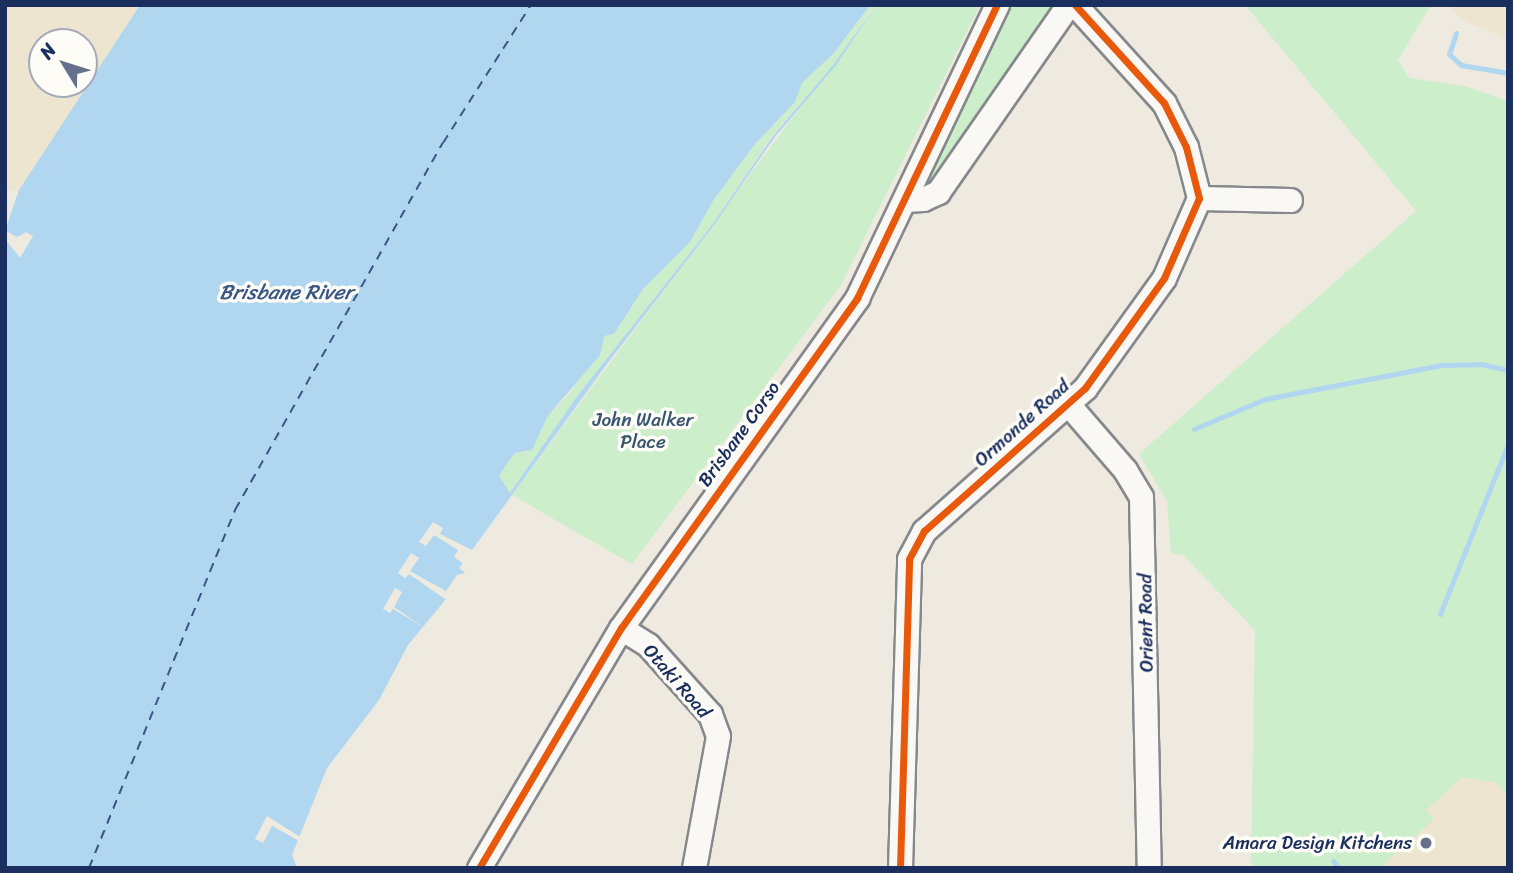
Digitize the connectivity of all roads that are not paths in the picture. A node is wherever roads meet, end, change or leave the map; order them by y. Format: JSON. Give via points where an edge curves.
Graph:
{"nodes":[{"id":1,"x":997,"y":5,"type":"edge"},
{"id":2,"x":1068,"y":5,"type":"edge"},
{"id":3,"x":1075,"y":5,"type":"edge"},
{"id":4,"x":1199,"y":198,"type":"junction"},
{"id":5,"x":905,"y":200,"type":"junction"},
{"id":6,"x":1290,"y":200,"type":"dead end"},
{"id":7,"x":1068,"y":404,"type":"junction"},
{"id":8,"x":621,"y":628,"type":"junction"},
{"id":9,"x":480,"y":868,"type":"edge"},
{"id":10,"x":694,"y":868,"type":"edge"},
{"id":11,"x":900,"y":868,"type":"edge"},
{"id":12,"x":1149,"y":868,"type":"edge"}],
"edges":[{"from":1,"to":5,"type":"street","name":"Brisbane Corso"},
{"from":2,"to":5,"type":"street","via":[[938,192]]},
{"from":3,"to":4,"type":"street","via":[[1164,103],[1186,147]]},
{"from":4,"to":6,"type":"street"},
{"from":4,"to":7,"type":"street","name":"Ormonde Road","via":[[1164,278]]},
{"from":5,"to":8,"type":"street","name":"Brisbane Corso","via":[[857,298]]},
{"from":7,"to":11,"type":"street","name":"Ormonde Road","via":[[924,531],[908,559]]},
{"from":7,"to":12,"type":"street","name":"Orient Road","via":[[1125,470],[1141,497]]},
{"from":8,"to":9,"type":"street","name":"Brisbane Corso"},
{"from":8,"to":10,"type":"street","name":"Otaki Road","via":[[648,645],[710,714],[718,736]]}]}
